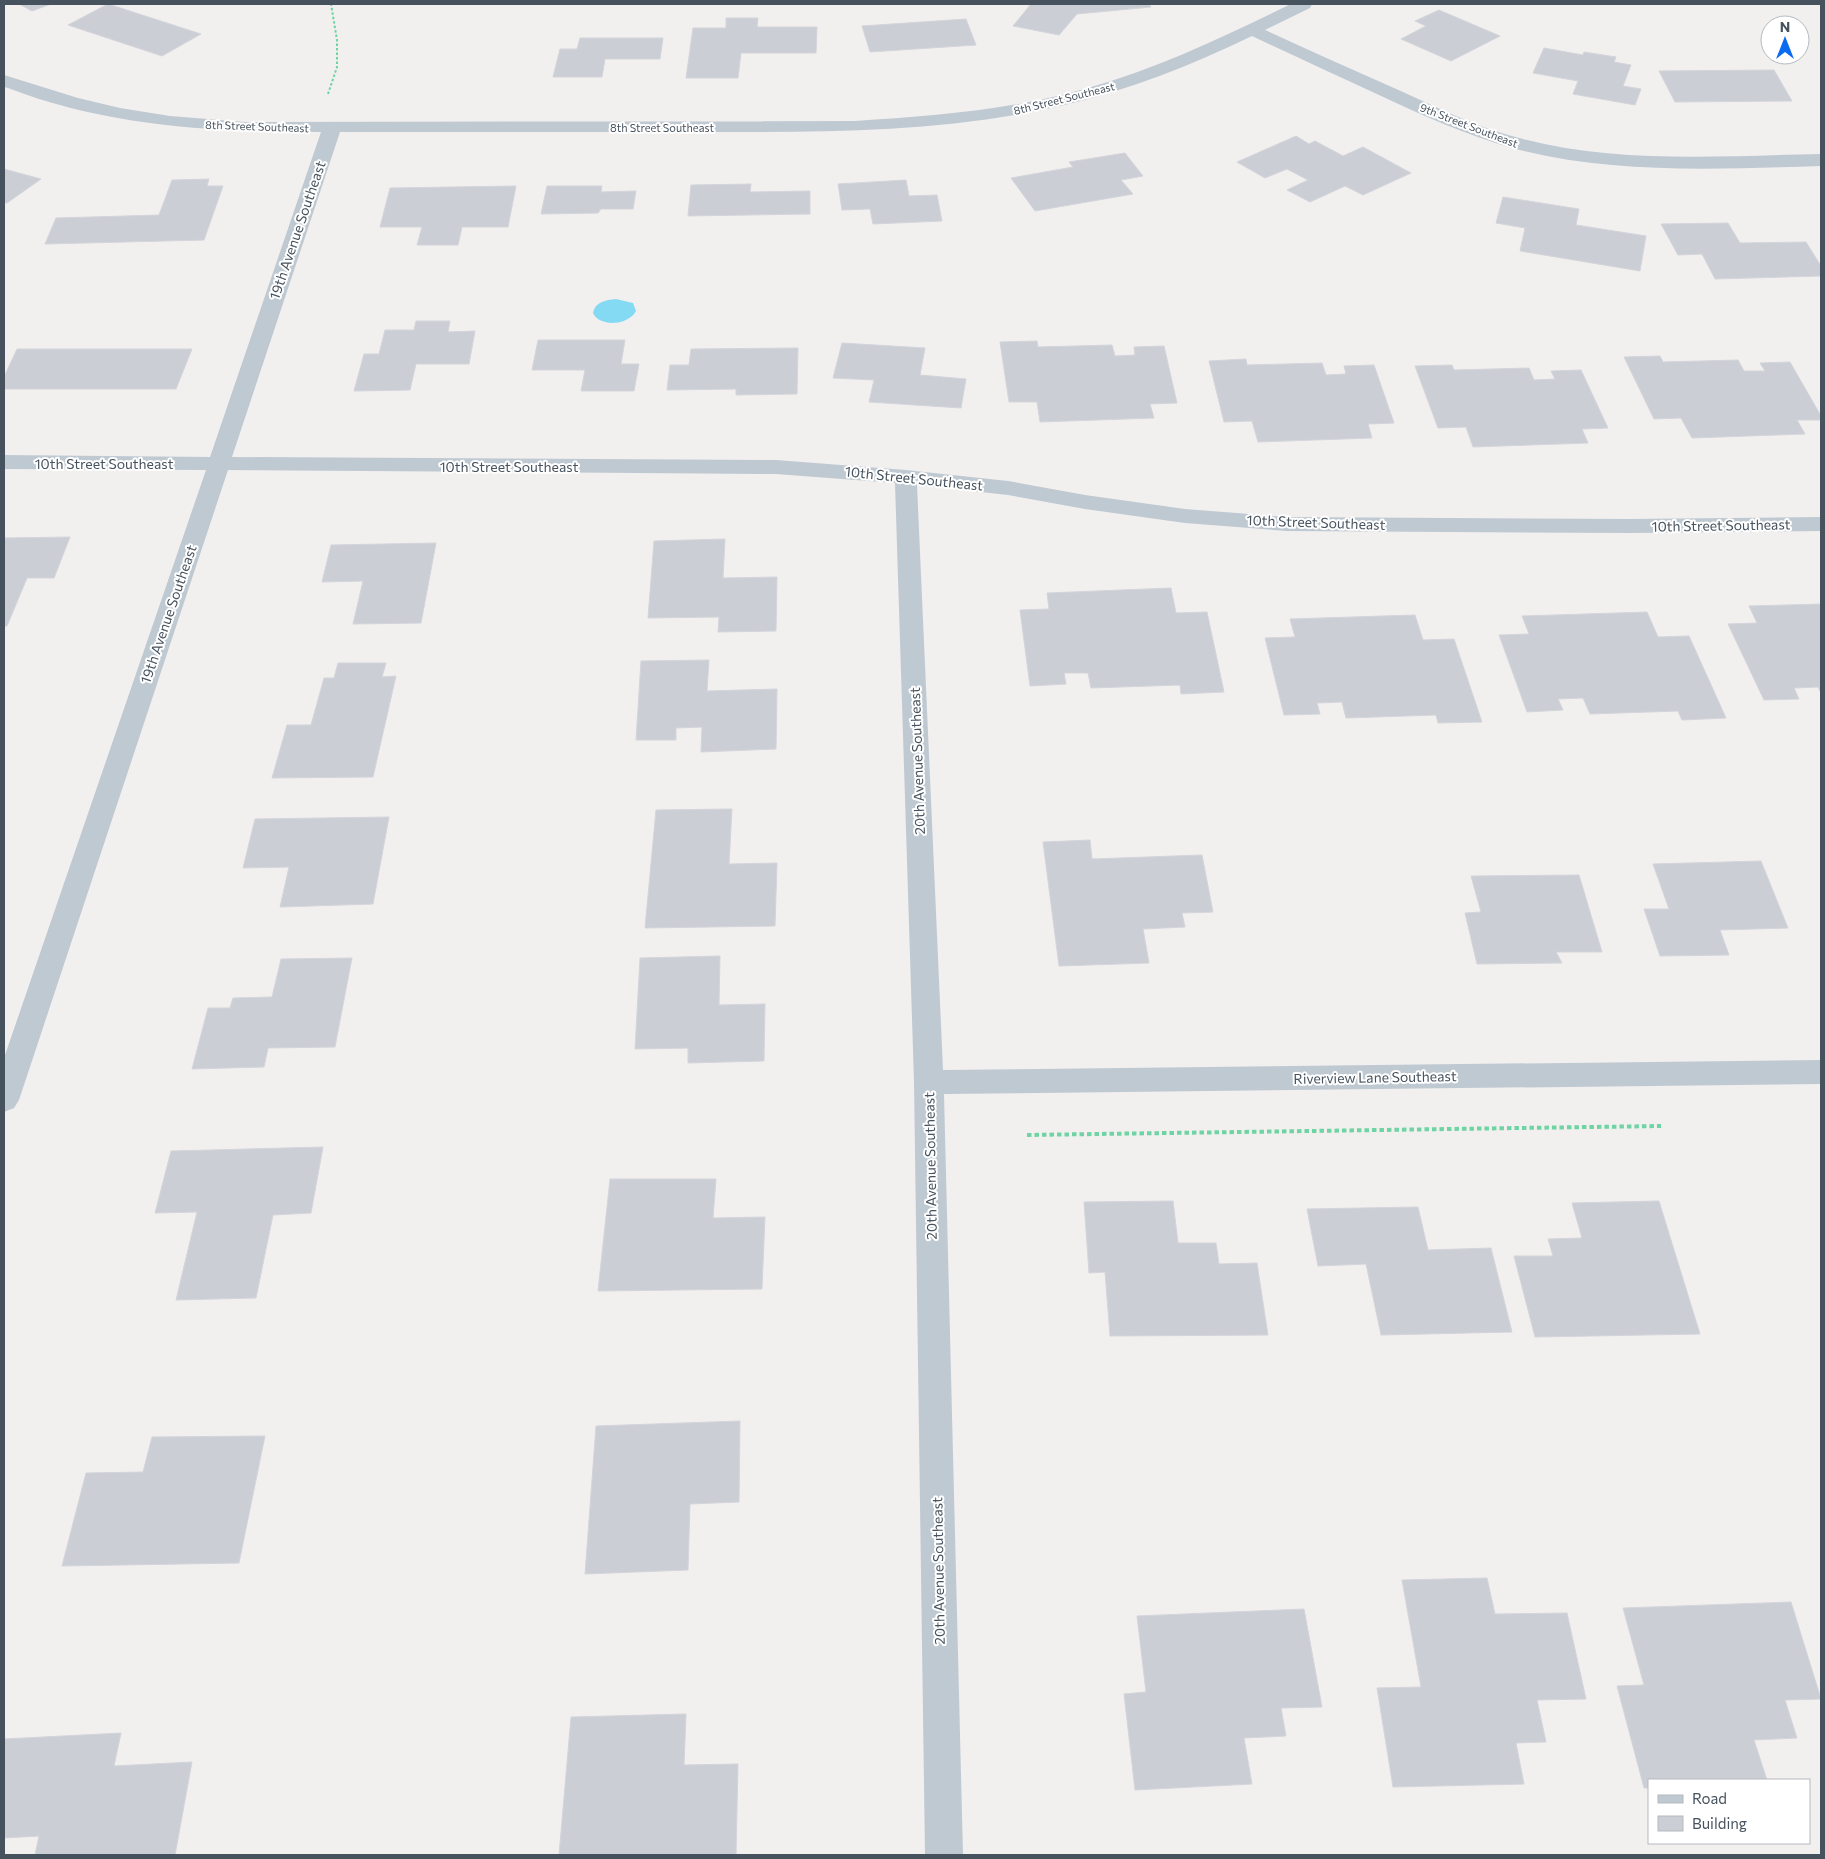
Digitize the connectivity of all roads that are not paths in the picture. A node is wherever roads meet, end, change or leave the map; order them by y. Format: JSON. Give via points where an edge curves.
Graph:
{"nodes":[{"id":1,"x":1304,"y":4,"type":"edge"},
{"id":2,"x":1252,"y":30,"type":"junction"},
{"id":3,"x":4,"y":80,"type":"edge"},
{"id":4,"x":324,"y":128,"type":"junction"},
{"id":5,"x":1821,"y":160,"type":"edge"},
{"id":6,"x":4,"y":462,"type":"edge"},
{"id":7,"x":219,"y":463,"type":"junction"},
{"id":8,"x":906,"y":476,"type":"junction"},
{"id":9,"x":1821,"y":524,"type":"edge"},
{"id":10,"x":1821,"y":1072,"type":"edge"},
{"id":11,"x":929,"y":1082,"type":"junction"},
{"id":12,"x":4,"y":1100,"type":"edge"},
{"id":13,"x":944,"y":1855,"type":"edge"}],
"edges":[{"from":1,"to":2,"type":"street","name":"8th Street Southeast"},
{"from":2,"to":4,"type":"street","name":"8th Street Southeast","via":[[1128,82],[1078,97],[1004,113],[933,122],[855,126]]},
{"from":2,"to":5,"type":"street","name":"9th Street Southeast","via":[[1424,108],[1520,144],[1577,155],[1663,161]]},
{"from":3,"to":4,"type":"street","name":"8th Street Southeast","via":[[72,103],[134,117],[244,128]]},
{"from":4,"to":7,"type":"street","name":"19th Avenue Southeast"},
{"from":6,"to":7,"type":"street","name":"10th Street Southeast"},
{"from":7,"to":8,"type":"street","name":"10th Street Southeast","via":[[776,467]]},
{"from":7,"to":12,"type":"street","name":"19th Avenue Southeast"},
{"from":8,"to":9,"type":"street","name":"10th Street Southeast","via":[[1008,488],[1185,516],[1287,524]]},
{"from":8,"to":11,"type":"street","name":"20th Avenue Southeast"},
{"from":10,"to":11,"type":"street","name":"Riverview Lane Southeast"},
{"from":11,"to":13,"type":"street","name":"20th Avenue Southeast"}]}
